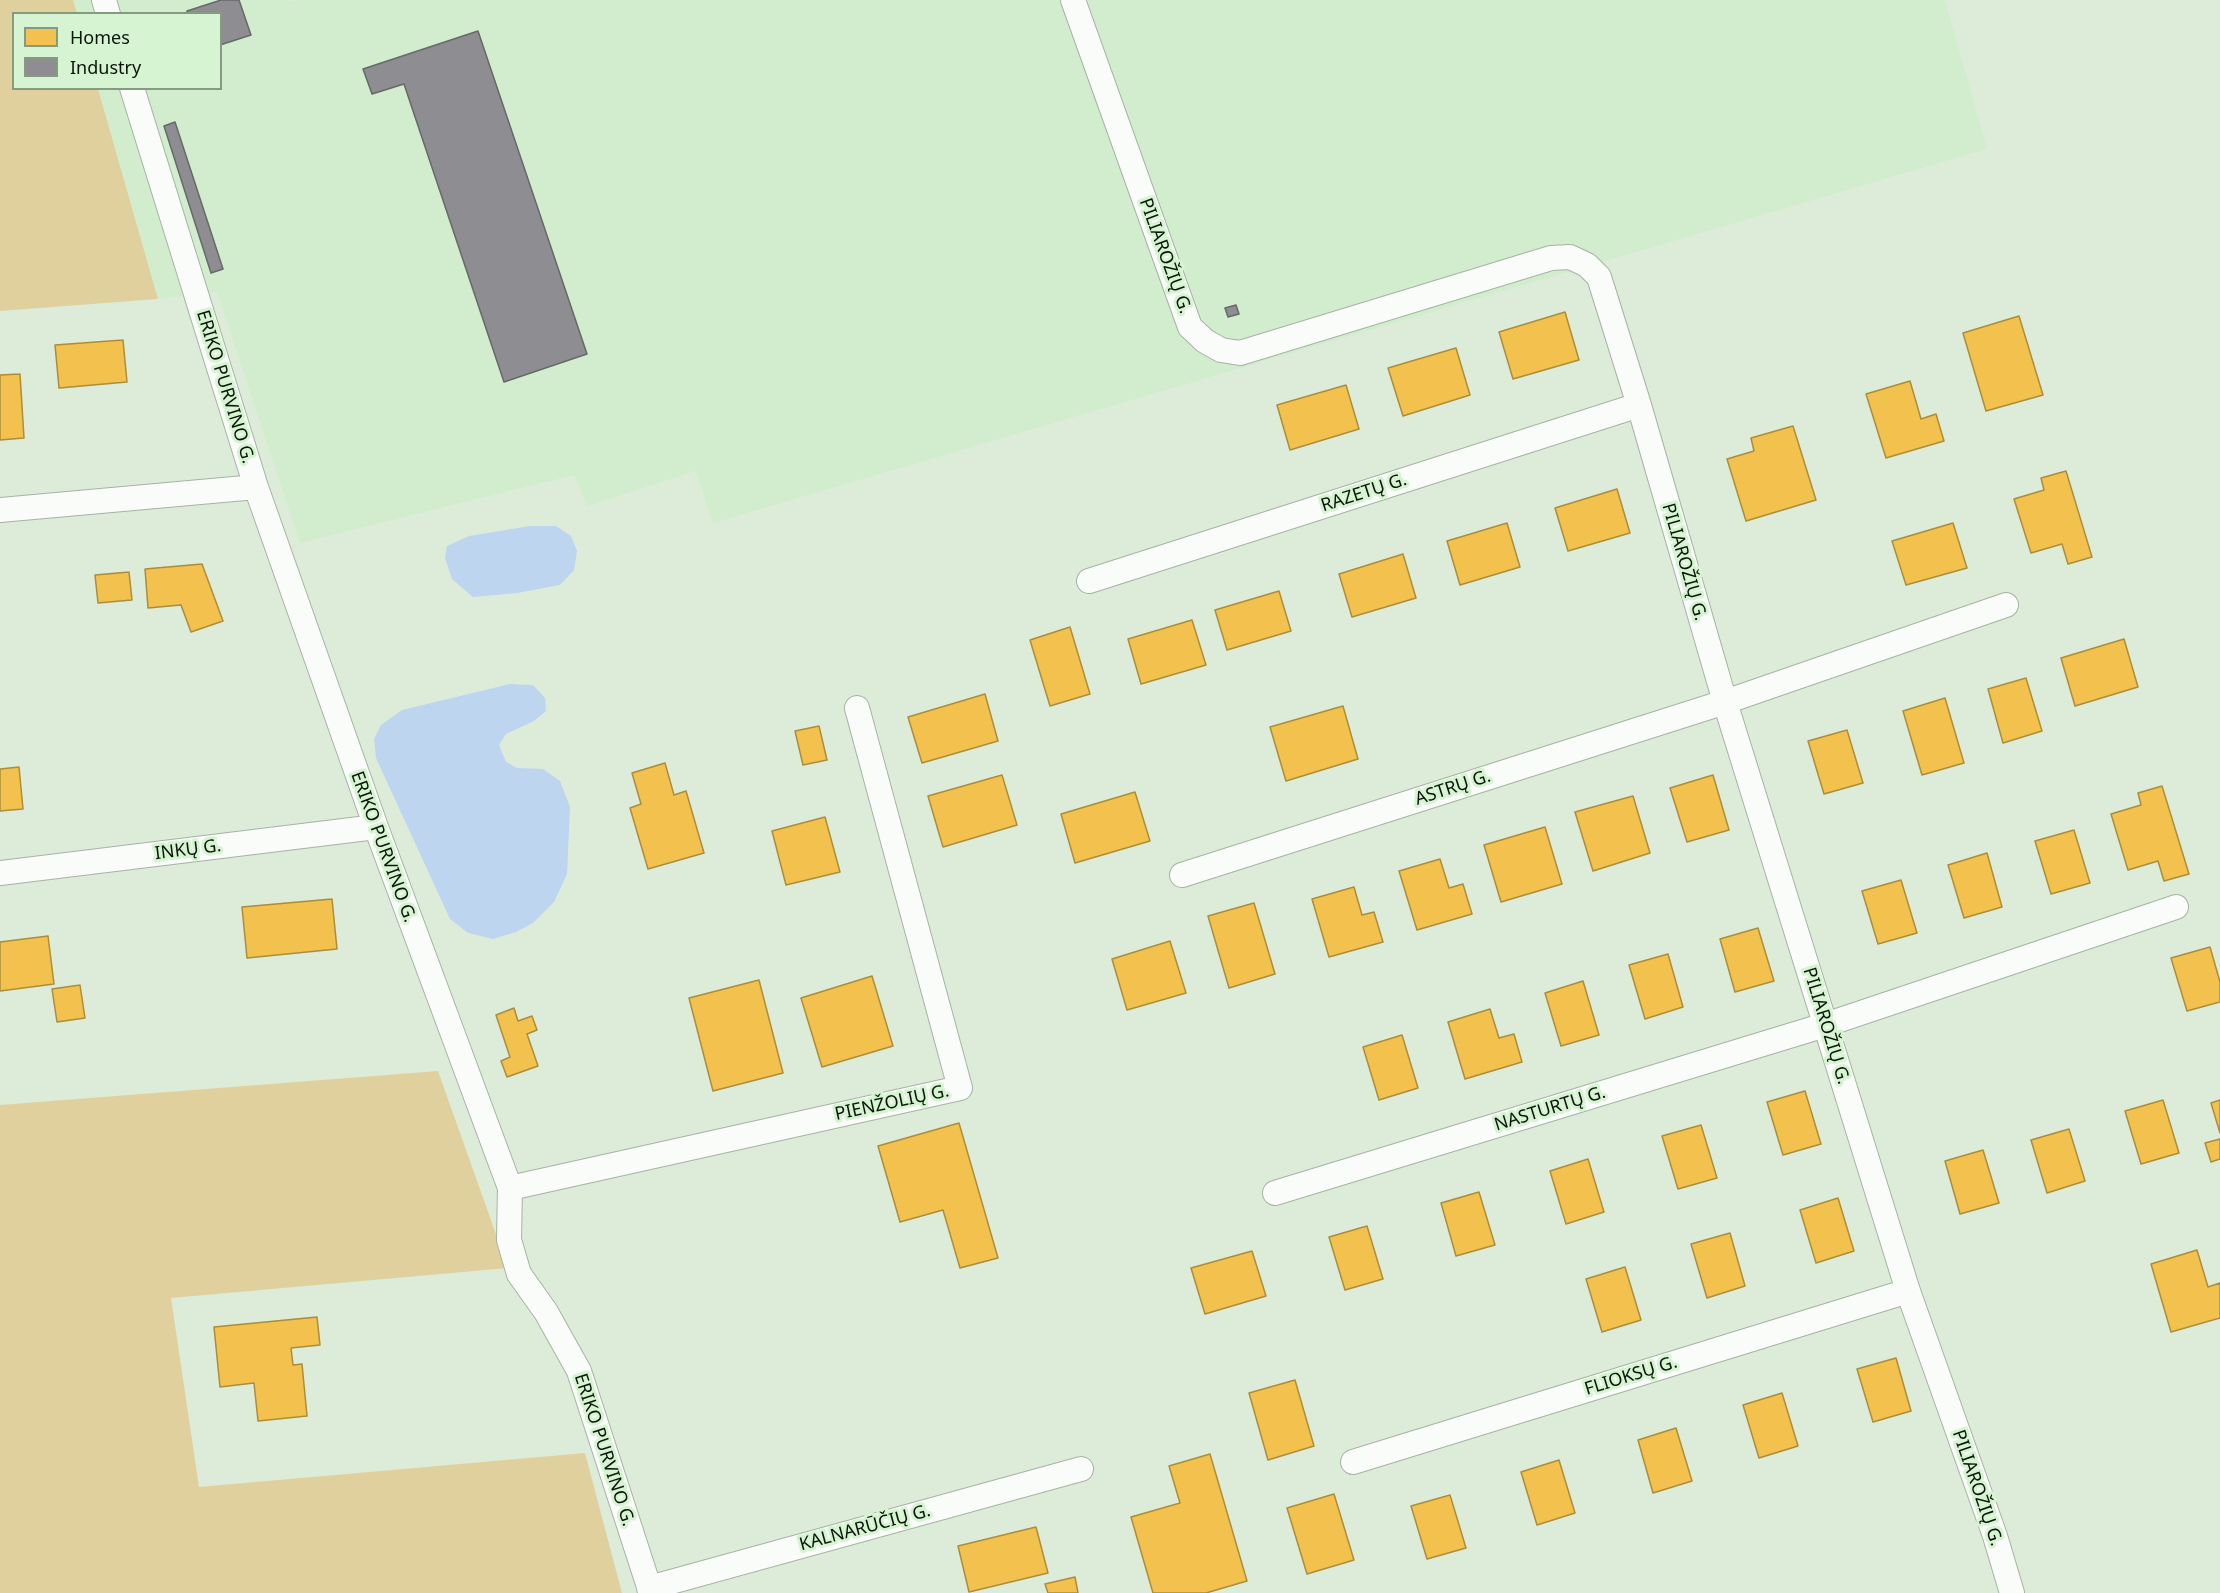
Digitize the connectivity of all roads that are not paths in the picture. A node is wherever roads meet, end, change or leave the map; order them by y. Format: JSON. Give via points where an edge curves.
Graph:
{"nodes":[{"id":1,"x":1073,"y":0,"type":"edge"},
{"id":2,"x":133,"y":90,"type":"edge"},
{"id":3,"x":1639,"y":405,"type":"junction"},
{"id":4,"x":256,"y":487,"type":"junction"},
{"id":5,"x":0,"y":510,"type":"edge"},
{"id":6,"x":1089,"y":581,"type":"dead end"},
{"id":7,"x":2006,"y":605,"type":"dead end"},
{"id":8,"x":1725,"y":702,"type":"junction"},
{"id":9,"x":857,"y":708,"type":"dead end"},
{"id":10,"x":376,"y":827,"type":"junction"},
{"id":11,"x":0,"y":873,"type":"edge"},
{"id":12,"x":1182,"y":875,"type":"dead end"},
{"id":13,"x":2176,"y":907,"type":"dead end"},
{"id":14,"x":1825,"y":1024,"type":"junction"},
{"id":15,"x":510,"y":1188,"type":"junction"},
{"id":16,"x":1275,"y":1193,"type":"dead end"},
{"id":17,"x":1908,"y":1290,"type":"junction"},
{"id":18,"x":1353,"y":1462,"type":"dead end"},
{"id":19,"x":1081,"y":1469,"type":"dead end"},
{"id":20,"x":650,"y":1590,"type":"edge"},
{"id":21,"x":2012,"y":1593,"type":"edge"}],
"edges":[{"from":1,"to":3,"type":"street","name":"PILIAROŽIŲ G.","via":[[1190,327],[1205,341],[1221,350],[1239,353],[1551,258],[1570,258],[1587,265],[1599,277]]},
{"from":2,"to":4,"type":"street","name":"ERIKO PURVINO G."},
{"from":3,"to":6,"type":"street","name":"RAZETŲ G."},
{"from":3,"to":8,"type":"street","name":"PILIAROŽIŲ G."},
{"from":4,"to":5,"type":"street"},
{"from":4,"to":10,"type":"street","name":"ERIKO PURVINO G."},
{"from":7,"to":8,"type":"street","name":"ASTRŲ G."},
{"from":8,"to":12,"type":"street","name":"ASTRŲ G."},
{"from":8,"to":14,"type":"street","name":"PILIAROŽIŲ G."},
{"from":9,"to":15,"type":"street","name":"PIENŽOLIŲ G.","via":[[960,1088]]},
{"from":10,"to":11,"type":"street","name":"INKŲ G."},
{"from":10,"to":15,"type":"street","name":"ERIKO PURVINO G."},
{"from":13,"to":14,"type":"street","name":"NASTURTŲ G."},
{"from":14,"to":16,"type":"street","name":"NASTURTŲ G."},
{"from":14,"to":17,"type":"street","name":"PILIAROŽIŲ G."},
{"from":15,"to":20,"type":"street","name":"ERIKO PURVINO G.","via":[[509,1240],[519,1274],[579,1371]]},
{"from":17,"to":18,"type":"street","name":"FLIOKSŲ G."},
{"from":17,"to":21,"type":"street","name":"PILIAROŽIŲ G."},
{"from":19,"to":20,"type":"street","name":"KALNARŪČIŲ G."}]}
